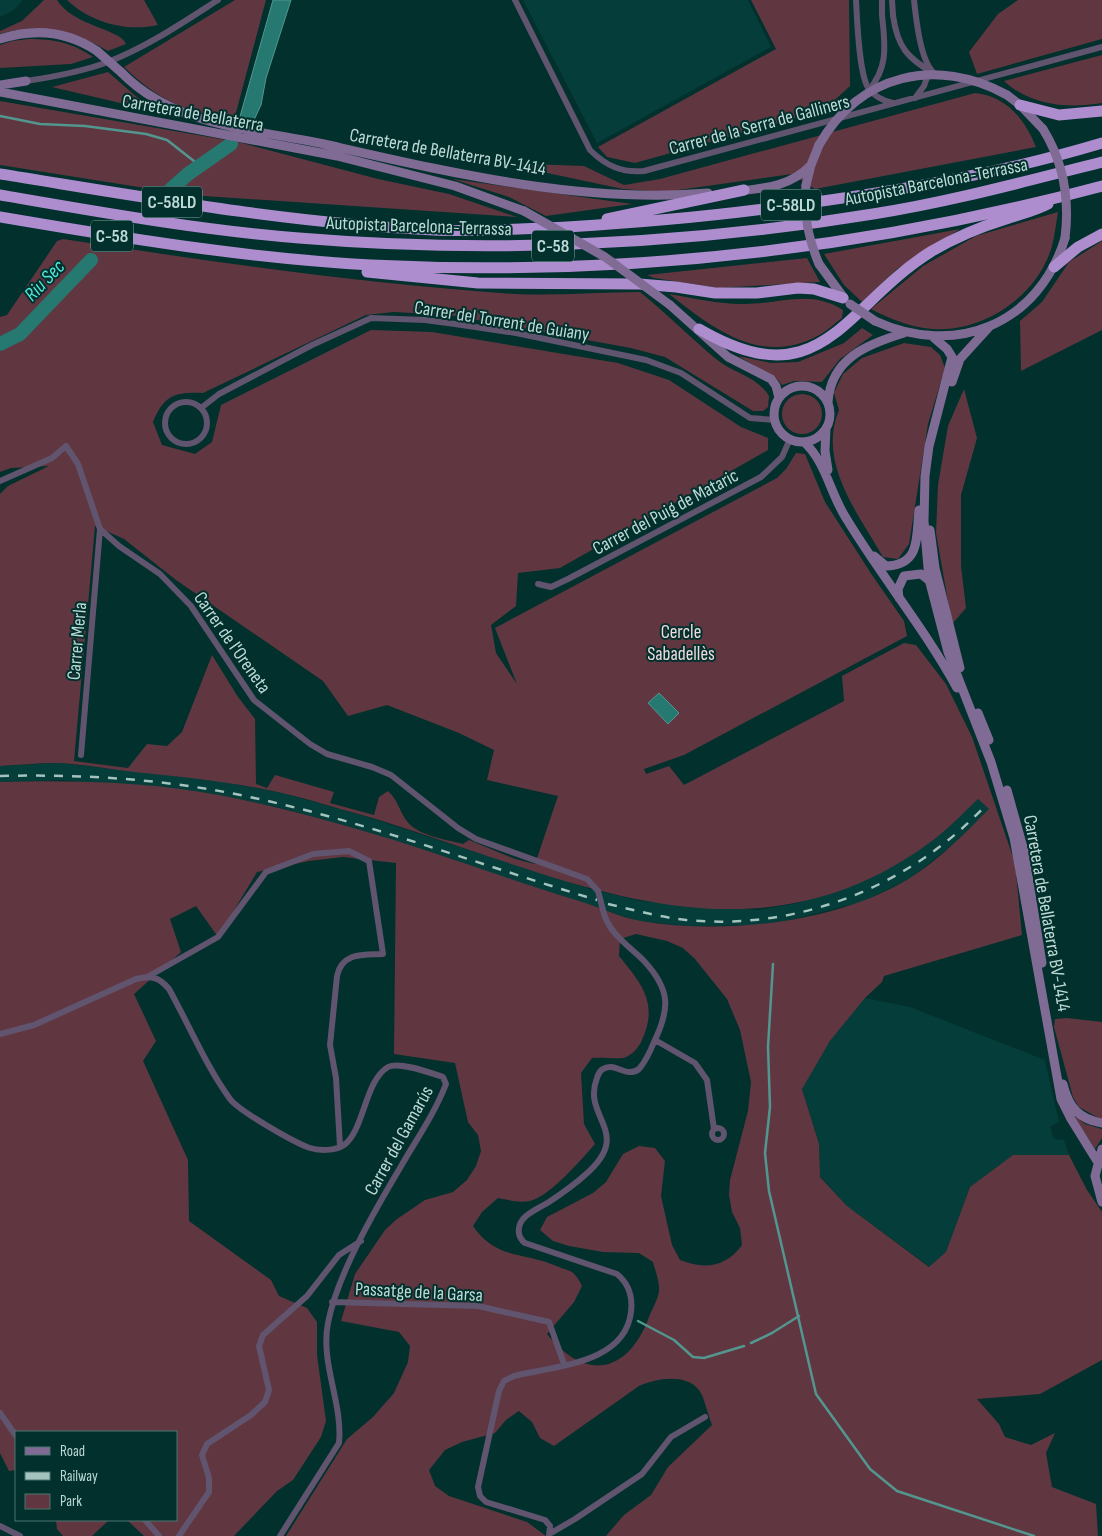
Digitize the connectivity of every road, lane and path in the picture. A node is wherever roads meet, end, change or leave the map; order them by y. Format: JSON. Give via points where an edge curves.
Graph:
{"nodes":[{"id":1,"x":218,"y":0,"type":"edge"},
{"id":2,"x":515,"y":0,"type":"edge"},
{"id":3,"x":856,"y":0,"type":"edge"},
{"id":4,"x":882,"y":0,"type":"edge"},
{"id":5,"x":892,"y":0,"type":"edge"},
{"id":6,"x":914,"y":0,"type":"edge"},
{"id":7,"x":0,"y":39,"type":"edge"},
{"id":8,"x":1102,"y":47,"type":"edge"},
{"id":9,"x":932,"y":71,"type":"junction"},
{"id":10,"x":0,"y":80,"type":"edge"},
{"id":11,"x":26,"y":82,"type":"junction"},
{"id":12,"x":866,"y":82,"type":"junction"},
{"id":13,"x":0,"y":84,"type":"edge"},
{"id":14,"x":964,"y":85,"type":"junction"},
{"id":15,"x":0,"y":92,"type":"edge"},
{"id":16,"x":866,"y":94,"type":"junction"},
{"id":17,"x":915,"y":98,"type":"junction"},
{"id":18,"x":895,"y":103,"type":"junction"},
{"id":19,"x":1020,"y":105,"type":"junction"},
{"id":20,"x":1102,"y":111,"type":"edge"},
{"id":21,"x":848,"y":116,"type":"junction"},
{"id":22,"x":1102,"y":143,"type":"edge"},
{"id":23,"x":1102,"y":162,"type":"edge"},
{"id":24,"x":811,"y":165,"type":"junction"},
{"id":25,"x":380,"y":166,"type":"joint"},
{"id":26,"x":0,"y":174,"type":"edge"},
{"id":27,"x":1102,"y":186,"type":"edge"},
{"id":28,"x":744,"y":190,"type":"junction"},
{"id":29,"x":0,"y":195,"type":"edge"},
{"id":30,"x":1061,"y":197,"type":"junction"},
{"id":31,"x":0,"y":217,"type":"edge"},
{"id":32,"x":568,"y":227,"type":"junction"},
{"id":33,"x":1102,"y":234,"type":"edge"},
{"id":34,"x":296,"y":259,"type":"junction"},
{"id":35,"x":1054,"y":267,"type":"junction"},
{"id":36,"x":847,"y":301,"type":"junction"},
{"id":37,"x":990,"y":326,"type":"junction"},
{"id":38,"x":699,"y":329,"type":"junction"},
{"id":39,"x":904,"y":332,"type":"junction"},
{"id":40,"x":932,"y":336,"type":"junction"},
{"id":41,"x":956,"y":358,"type":"junction"},
{"id":42,"x":779,"y":398,"type":"junction"},
{"id":43,"x":828,"y":402,"type":"junction"},
{"id":44,"x":201,"y":408,"type":"junction"},
{"id":45,"x":775,"y":420,"type":"junction"},
{"id":46,"x":826,"y":428,"type":"junction"},
{"id":47,"x":790,"y":439,"type":"junction"},
{"id":48,"x":804,"y":442,"type":"junction"},
{"id":49,"x":925,"y":476,"type":"junction"},
{"id":50,"x":0,"y":481,"type":"edge"},
{"id":51,"x":100,"y":529,"type":"junction"},
{"id":52,"x":880,"y":565,"type":"junction"},
{"id":53,"x":925,"y":577,"type":"junction"},
{"id":54,"x":538,"y":584,"type":"dead end"},
{"id":55,"x":901,"y":603,"type":"junction"},
{"id":56,"x":965,"y":682,"type":"junction"},
{"id":57,"x":977,"y":726,"type":"junction"},
{"id":58,"x":81,"y":756,"type":"dead end"},
{"id":59,"x":149,"y":976,"type":"junction"},
{"id":60,"x":1048,"y":1021,"type":"junction"},
{"id":61,"x":0,"y":1034,"type":"edge"},
{"id":62,"x":655,"y":1040,"type":"junction"},
{"id":63,"x":1055,"y":1060,"type":"junction"},
{"id":64,"x":1102,"y":1123,"type":"edge"},
{"id":65,"x":714,"y":1129,"type":"dead end"},
{"id":66,"x":340,"y":1146,"type":"junction"},
{"id":67,"x":1102,"y":1149,"type":"edge"},
{"id":68,"x":1097,"y":1161,"type":"junction"},
{"id":69,"x":1102,"y":1202,"type":"edge"},
{"id":70,"x":361,"y":1241,"type":"junction"},
{"id":71,"x":332,"y":1302,"type":"junction"},
{"id":72,"x":564,"y":1364,"type":"junction"},
{"id":73,"x":0,"y":1413,"type":"edge"},
{"id":74,"x":706,"y":1417,"type":"dead end"},
{"id":75,"x":15,"y":1435,"type":"edge"},
{"id":76,"x":146,"y":1521,"type":"edge"},
{"id":77,"x":0,"y":1526,"type":"edge"},
{"id":78,"x":550,"y":1534,"type":"edge"},
{"id":79,"x":20,"y":1536,"type":"edge"},
{"id":80,"x":159,"y":1536,"type":"edge"},
{"id":81,"x":179,"y":1536,"type":"edge"},
{"id":82,"x":280,"y":1536,"type":"edge"}],
"edges":[{"from":1,"to":11,"type":"street","via":[[176,27],[108,62]]},
{"from":2,"to":21,"type":"street","name":"Carrer de la Serra de Galliners","via":[[590,150],[620,171],[644,171]]},
{"from":3,"to":12,"type":"street","via":[[858,40]]},
{"from":4,"to":16,"type":"street","bridge":true,"via":[[885,61],[879,77]]},
{"from":5,"to":9,"type":"street","bridge":true,"via":[[895,31],[902,47],[917,64]]},
{"from":6,"to":9,"type":"street","via":[[921,40]]},
{"from":7,"to":28,"type":"street","name":"Carretera de Bellaterra BV-1414","bridge":true,"via":[[45,32],[69,37],[97,51],[152,99],[194,118],[417,166],[636,197]]},
{"from":8,"to":14,"type":"street","name":"Carrer de la Serra de Galliners"},
{"from":9,"to":14,"type":"street"},
{"from":9,"to":16,"type":"street","bridge":true,"via":[[895,81]]},
{"from":9,"to":17,"type":"street"},
{"from":9,"to":19,"type":"street","bridge":true,"via":[[976,81],[1007,95]]},
{"from":10,"to":11,"type":"street"},
{"from":11,"to":13,"type":"street"},
{"from":12,"to":18,"type":"street","via":[[875,95]]},
{"from":12,"to":21,"type":"street","via":[[861,100]]},
{"from":14,"to":17,"type":"street","name":"Carrer de la Serra de Galliners"},
{"from":15,"to":25,"type":"street","name":"Carretera de Bellaterra","via":[[286,145]]},
{"from":16,"to":24,"type":"street","bridge":true,"via":[[835,121],[819,145]]},
{"from":17,"to":18,"type":"street","name":"Carrer de la Serra de Galliners"},
{"from":18,"to":21,"type":"street","name":"Carrer de la Serra de Galliners"},
{"from":19,"to":20,"type":"highway","via":[[1059,114]]},
{"from":19,"to":35,"type":"street","bridge":true,"via":[[1043,129],[1062,171],[1066,193],[1065,238]]},
{"from":22,"to":32,"type":"highway","number":"C-58LD","via":[[967,177],[832,200],[632,223]]},
{"from":23,"to":29,"type":"highway","name":"Autopista Barcelona-Terrassa","number":"C-58","via":[[941,201],[803,225],[664,240],[523,247],[298,238],[132,217]]},
{"from":24,"to":28,"type":"street","name":"Carretera de Bellaterra BV-1414","via":[[790,182]]},
{"from":24,"to":36,"type":"street","bridge":true,"via":[[806,185],[808,234],[819,264]]},
{"from":25,"to":38,"type":"street","name":"Carretera de Bellaterra BV-1414","bridge":true,"via":[[455,186],[524,211],[605,257]]},
{"from":26,"to":32,"type":"highway","number":"C-58LD","via":[[231,211],[344,224],[437,230]]},
{"from":27,"to":30,"type":"highway","number":"C-58"},
{"from":28,"to":32,"type":"highway"},
{"from":30,"to":34,"type":"highway","number":"C-58","via":[[873,236],[664,262],[522,268],[370,265]]},
{"from":30,"to":38,"type":"highway","via":[[1036,211],[972,230],[930,252],[904,271],[842,329],[816,346],[785,354],[753,353],[737,349]]},
{"from":31,"to":34,"type":"highway","number":"C-58","via":[[184,247]]},
{"from":33,"to":35,"type":"highway","via":[[1078,247]]},
{"from":34,"to":36,"type":"highway","via":[[347,270],[478,283],[639,284],[715,293],[798,288],[814,289]]},
{"from":35,"to":37,"type":"street","via":[[1027,302]]},
{"from":36,"to":39,"type":"street","bridge":true,"via":[[875,321]]},
{"from":37,"to":40,"type":"street","via":[[962,334]]},
{"from":37,"to":41,"type":"street","name":"Carretera de Bellaterra BV-1414"},
{"from":38,"to":42,"type":"street","name":"Carretera de Bellaterra BV-1414","via":[[728,357],[770,380],[776,386]]},
{"from":39,"to":40,"type":"street"},
{"from":39,"to":43,"type":"street","via":[[877,341],[853,355],[831,382]]},
{"from":40,"to":41,"type":"street"},
{"from":41,"to":49,"type":"street","name":"Carretera de Bellaterra BV-1414","via":[[929,446]]},
{"from":41,"to":56,"type":"street","name":"Carretera de Bellaterra BV-1414","via":[[934,448],[929,527],[937,577]]},
{"from":42,"to":43,"type":"street","via":[[791,388],[809,386],[818,390]]},
{"from":42,"to":45,"type":"street","via":[[774,411]]},
{"from":43,"to":46,"type":"street","via":[[830,412]]},
{"from":44,"to":44,"type":"street","via":[[186,402],[172,407],[165,424],[172,439],[187,445],[201,438],[207,421]]},
{"from":44,"to":45,"type":"street","name":"Carrer del Torrent de Guiany","via":[[228,389],[371,318],[425,320],[516,333],[646,360],[681,373],[750,418]]},
{"from":45,"to":47,"type":"street","via":[[778,428]]},
{"from":46,"to":48,"type":"street","via":[[819,436]]},
{"from":46,"to":52,"type":"street","via":[[829,474],[840,500]]},
{"from":47,"to":48,"type":"street"},
{"from":47,"to":54,"type":"street","name":"Carrer del Puig de Mataric","via":[[782,457],[761,478],[568,579],[551,587]]},
{"from":48,"to":52,"type":"street","via":[[815,452],[836,502]]},
{"from":49,"to":52,"type":"street","name":"Carretera de Bellaterra BV-1414","via":[[916,547],[911,557],[902,564]]},
{"from":49,"to":53,"type":"street","name":"Carretera de Bellaterra BV-1414"},
{"from":50,"to":51,"type":"street","via":[[52,458],[66,446],[78,464]]},
{"from":51,"to":58,"type":"street","name":"Carrer Merla"},
{"from":51,"to":62,"type":"street","name":"Carrer de l'Oreneta","bridge":true,"via":[[179,592],[192,606],[254,700],[294,733],[327,754],[391,775],[476,839],[587,879],[598,891],[611,928],[645,962],[661,986],[666,1011]]},
{"from":52,"to":55,"type":"street"},
{"from":53,"to":55,"type":"street","via":[[904,576],[898,592]]},
{"from":53,"to":56,"type":"street","name":"Carretera de Bellaterra BV-1414","via":[[936,588],[944,627],[958,671]]},
{"from":53,"to":57,"type":"street","name":"Carretera de Bellaterra BV-1414","via":[[948,652]]},
{"from":55,"to":57,"type":"street","via":[[940,656]]},
{"from":56,"to":60,"type":"street","name":"Carretera de Bellaterra BV-1414","via":[[997,761],[1024,851]]},
{"from":57,"to":60,"type":"street","via":[[1014,838]]},
{"from":59,"to":61,"type":"street","via":[[34,1025]]},
{"from":59,"to":66,"type":"street","via":[[161,980],[169,989],[236,1105],[299,1143],[329,1150]]},
{"from":59,"to":66,"type":"street","via":[[218,937],[266,872],[313,854],[349,851],[369,861],[383,954],[353,955],[339,966],[336,976],[330,1045],[336,1078]]},
{"from":60,"to":63,"type":"street","name":"Carretera de Bellaterra BV-1414"},
{"from":62,"to":65,"type":"street","via":[[695,1063],[707,1080]]},
{"from":62,"to":72,"type":"street","via":[[636,1072],[627,1073],[608,1067],[600,1072],[592,1094],[607,1132],[604,1153],[589,1171],[525,1217],[519,1227],[520,1238],[525,1243],[610,1270],[622,1279],[630,1293],[631,1317],[615,1344],[596,1356]]},
{"from":63,"to":64,"type":"street","name":"Carretera de Bellaterra BV-1414","via":[[1070,1103],[1086,1120]]},
{"from":63,"to":68,"type":"street","name":"Carretera de Bellaterra BV-1414","via":[[1061,1099]]},
{"from":66,"to":70,"type":"street","name":"Carrer del Gamarús","via":[[352,1133],[378,1076],[389,1066],[399,1065],[443,1077],[446,1084],[434,1112]]},
{"from":67,"to":68,"type":"street"},
{"from":68,"to":69,"type":"street","via":[[1096,1181]]},
{"from":70,"to":71,"type":"street","name":"Carrer del Gamarús"},
{"from":70,"to":81,"type":"street","via":[[339,1255],[302,1300],[262,1336],[258,1346],[270,1390],[265,1402],[251,1415],[207,1444],[202,1455],[209,1478],[208,1492]]},
{"from":71,"to":72,"type":"street","name":"Passatge de la Garsa","via":[[478,1306],[549,1322]]},
{"from":71,"to":82,"type":"street","name":"Carrer del Gamarús","via":[[326,1344],[340,1426],[338,1443]]},
{"from":72,"to":78,"type":"street","via":[[514,1376],[504,1382],[499,1391],[478,1487],[486,1502],[545,1520],[550,1526]]},
{"from":73,"to":75,"type":"street"},
{"from":74,"to":78,"type":"street","via":[[671,1437],[642,1474]]},
{"from":76,"to":80,"type":"street"},
{"from":77,"to":79,"type":"street"}]}
